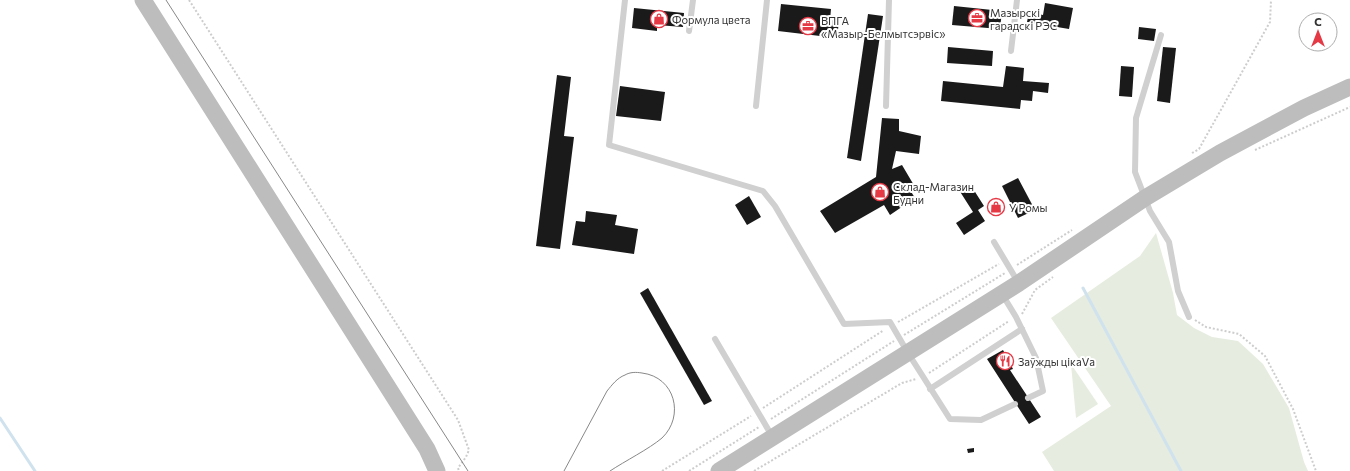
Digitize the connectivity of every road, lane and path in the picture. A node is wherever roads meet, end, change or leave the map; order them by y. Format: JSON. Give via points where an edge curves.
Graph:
{"nodes":[{"id":1,"x":143,"y":0,"type":"edge"},
{"id":2,"x":189,"y":0,"type":"edge"},
{"id":3,"x":625,"y":0,"type":"edge"},
{"id":4,"x":692,"y":0,"type":"edge"},
{"id":5,"x":767,"y":0,"type":"edge"},
{"id":6,"x":889,"y":0,"type":"edge"},
{"id":7,"x":1017,"y":0,"type":"edge"},
{"id":8,"x":689,"y":31,"type":"dead end"},
{"id":9,"x":1161,"y":35,"type":"dead end"},
{"id":10,"x":1011,"y":51,"type":"dead end"},
{"id":11,"x":1350,"y":88,"type":"edge"},
{"id":12,"x":756,"y":106,"type":"dead end"},
{"id":13,"x":886,"y":106,"type":"dead end"},
{"id":14,"x":1350,"y":107,"type":"edge"},
{"id":15,"x":1253,"y":151,"type":"dead end"},
{"id":16,"x":1145,"y":198,"type":"junction"},
{"id":17,"x":994,"y":242,"type":"dead end"},
{"id":18,"x":1005,"y":260,"type":"junction"},
{"id":19,"x":1054,"y":277,"type":"dead end"},
{"id":20,"x":1019,"y":283,"type":"junction"},
{"id":21,"x":1001,"y":294,"type":"junction"},
{"id":22,"x":1189,"y":316,"type":"joint"},
{"id":23,"x":1016,"y":317,"type":"junction"},
{"id":24,"x":892,"y":326,"type":"junction"},
{"id":25,"x":1022,"y":329,"type":"junction"},
{"id":26,"x":715,"y":339,"type":"dead end"},
{"id":27,"x":908,"y":354,"type":"junction"},
{"id":28,"x":922,"y":377,"type":"junction"},
{"id":29,"x":930,"y":389,"type":"junction"},
{"id":30,"x":1028,"y":398,"type":"dead end"},
{"id":31,"x":1015,"y":404,"type":"dead end"},
{"id":32,"x":758,"y":411,"type":"junction"},
{"id":33,"x":773,"y":437,"type":"junction"},
{"id":34,"x":437,"y":471,"type":"edge"},
{"id":35,"x":459,"y":471,"type":"edge"},
{"id":36,"x":662,"y":471,"type":"edge"},
{"id":37,"x":719,"y":471,"type":"edge"},
{"id":38,"x":754,"y":471,"type":"edge"},
{"id":39,"x":1316,"y":471,"type":"edge"}],
"edges":[{"from":1,"to":34,"type":"main road","via":[[427,449]]},
{"from":2,"to":35,"type":"path","via":[[458,420],[469,450],[458,468]]},
{"from":3,"to":24,"type":"lane","via":[[609,145],[763,191],[775,206],[844,324],[890,322]]},
{"from":4,"to":8,"type":"lane"},
{"from":5,"to":12,"type":"lane"},
{"from":6,"to":13,"type":"lane"},
{"from":7,"to":10,"type":"lane"},
{"from":9,"to":16,"type":"lane","via":[[1136,118],[1135,172]]},
{"from":11,"to":16,"type":"main road","via":[[1304,108],[1220,153]]},
{"from":14,"to":15,"type":"path"},
{"from":16,"to":20,"type":"main road"},
{"from":16,"to":22,"type":"lane","via":[[1169,242],[1178,291]]},
{"from":17,"to":18,"type":"lane"},
{"from":18,"to":20,"type":"lane"},
{"from":18,"to":24,"type":"path"},
{"from":19,"to":23,"type":"path","via":[[1035,290],[1022,313]]},
{"from":20,"to":21,"type":"main road"},
{"from":21,"to":23,"type":"lane"},
{"from":21,"to":27,"type":"main road"},
{"from":22,"to":39,"type":"path","via":[[1206,327],[1239,334],[1265,356],[1293,409]]},
{"from":23,"to":25,"type":"lane"},
{"from":23,"to":28,"type":"path"},
{"from":24,"to":27,"type":"lane"},
{"from":24,"to":32,"type":"path"},
{"from":25,"to":29,"type":"lane"},
{"from":25,"to":30,"type":"lane","via":[[1036,358],[1043,391]]},
{"from":26,"to":32,"type":"lane"},
{"from":27,"to":28,"type":"lane"},
{"from":27,"to":33,"type":"main road"},
{"from":28,"to":29,"type":"lane"},
{"from":28,"to":38,"type":"path","via":[[902,383]]},
{"from":29,"to":31,"type":"lane","via":[[950,419],[981,420]]},
{"from":32,"to":33,"type":"lane"},
{"from":32,"to":36,"type":"path"},
{"from":33,"to":37,"type":"main road"}]}
